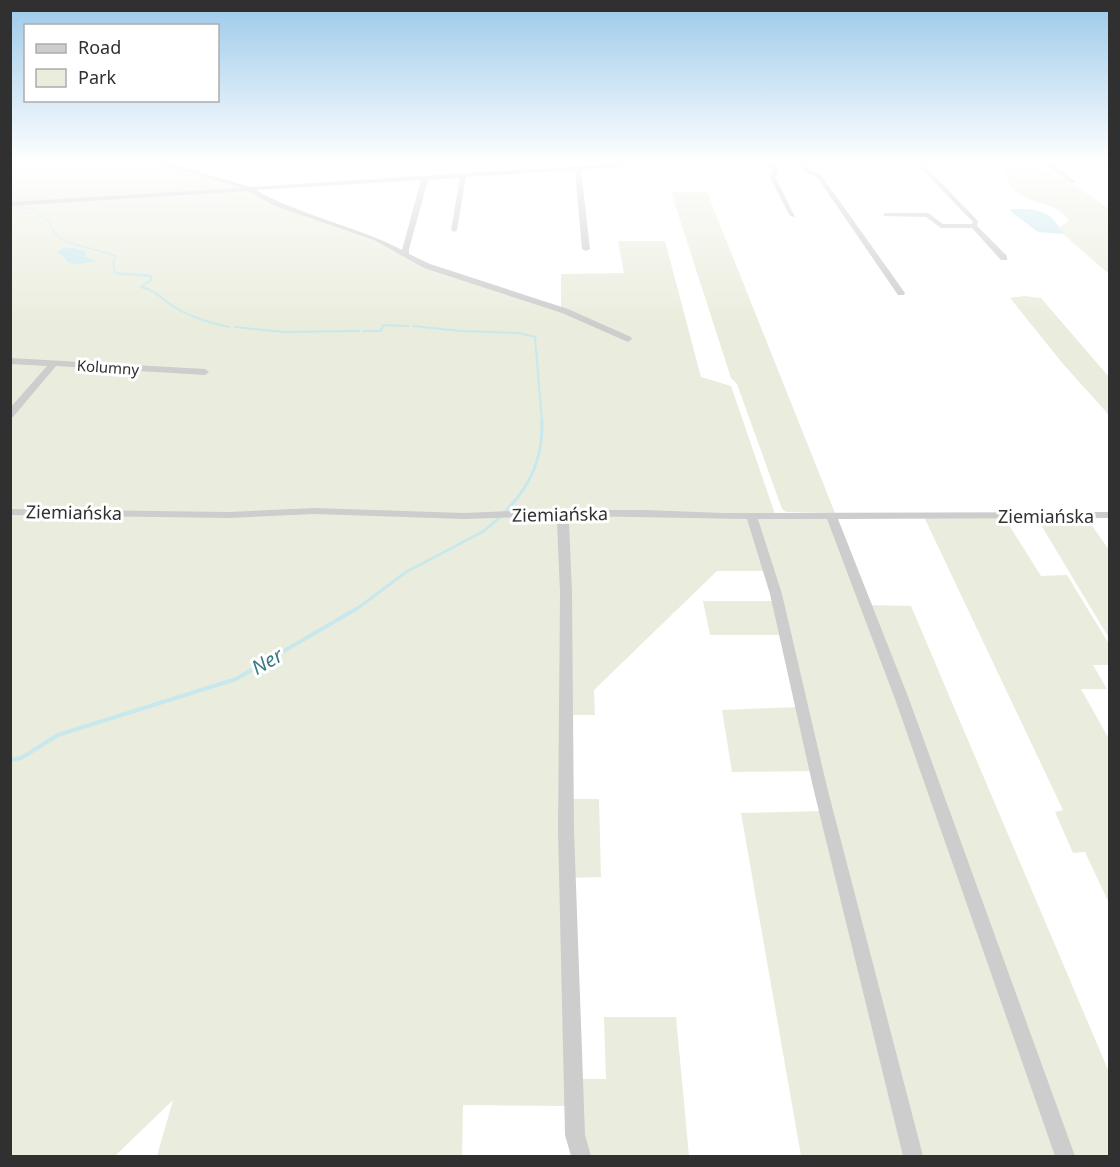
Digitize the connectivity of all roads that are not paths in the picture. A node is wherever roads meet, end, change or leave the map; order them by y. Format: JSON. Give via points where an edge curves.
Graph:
{"nodes":[{"id":1,"x":310,"y":215,"type":"edge"},
{"id":2,"x":414,"y":215,"type":"edge"},
{"id":3,"x":456,"y":215,"type":"edge"},
{"id":4,"x":583,"y":215,"type":"edge"},
{"id":5,"x":847,"y":215,"type":"edge"},
{"id":6,"x":929,"y":215,"type":"edge"},
{"id":7,"x":970,"y":215,"type":"edge"},
{"id":8,"x":974,"y":226,"type":"junction"},
{"id":9,"x":454,"y":230,"type":"dead end"},
{"id":10,"x":586,"y":249,"type":"dead end"},
{"id":11,"x":406,"y":255,"type":"junction"},
{"id":12,"x":1004,"y":258,"type":"dead end"},
{"id":13,"x":901,"y":293,"type":"dead end"},
{"id":14,"x":628,"y":339,"type":"dead end"},
{"id":15,"x":10,"y":361,"type":"edge"},
{"id":16,"x":54,"y":363,"type":"junction"},
{"id":17,"x":205,"y":372,"type":"dead end"},
{"id":18,"x":10,"y":416,"type":"edge"},
{"id":19,"x":10,"y":512,"type":"edge"},
{"id":20,"x":570,"y":514,"type":"junction"},
{"id":21,"x":831,"y":515,"type":"junction"},
{"id":22,"x":1110,"y":515,"type":"edge"},
{"id":23,"x":751,"y":516,"type":"junction"},
{"id":24,"x":580,"y":1156,"type":"edge"},
{"id":25,"x":913,"y":1156,"type":"edge"},
{"id":26,"x":1065,"y":1156,"type":"edge"}],
"edges":[{"from":1,"to":11,"type":"street","via":[[359,232]]},
{"from":2,"to":11,"type":"street"},
{"from":3,"to":9,"type":"street"},
{"from":4,"to":10,"type":"street"},
{"from":5,"to":13,"type":"street"},
{"from":6,"to":8,"type":"street","via":[[942,226]]},
{"from":7,"to":8,"type":"street","via":[[976,222]]},
{"from":8,"to":12,"type":"street"},
{"from":11,"to":14,"type":"street","via":[[431,267],[565,311]]},
{"from":15,"to":16,"type":"street","name":"Kolumny"},
{"from":16,"to":17,"type":"street","name":"Kolumny"},
{"from":16,"to":18,"type":"street"},
{"from":19,"to":20,"type":"street","name":"Ziemiańska"},
{"from":20,"to":23,"type":"street","name":"Ziemiańska"},
{"from":20,"to":24,"type":"street","via":[[563,522],[566,830],[574,1135]]},
{"from":21,"to":22,"type":"street","name":"Ziemiańska"},
{"from":21,"to":23,"type":"street","name":"Ziemiańska"},
{"from":21,"to":26,"type":"street","via":[[902,699]]},
{"from":23,"to":25,"type":"street","via":[[776,594]]}]}
